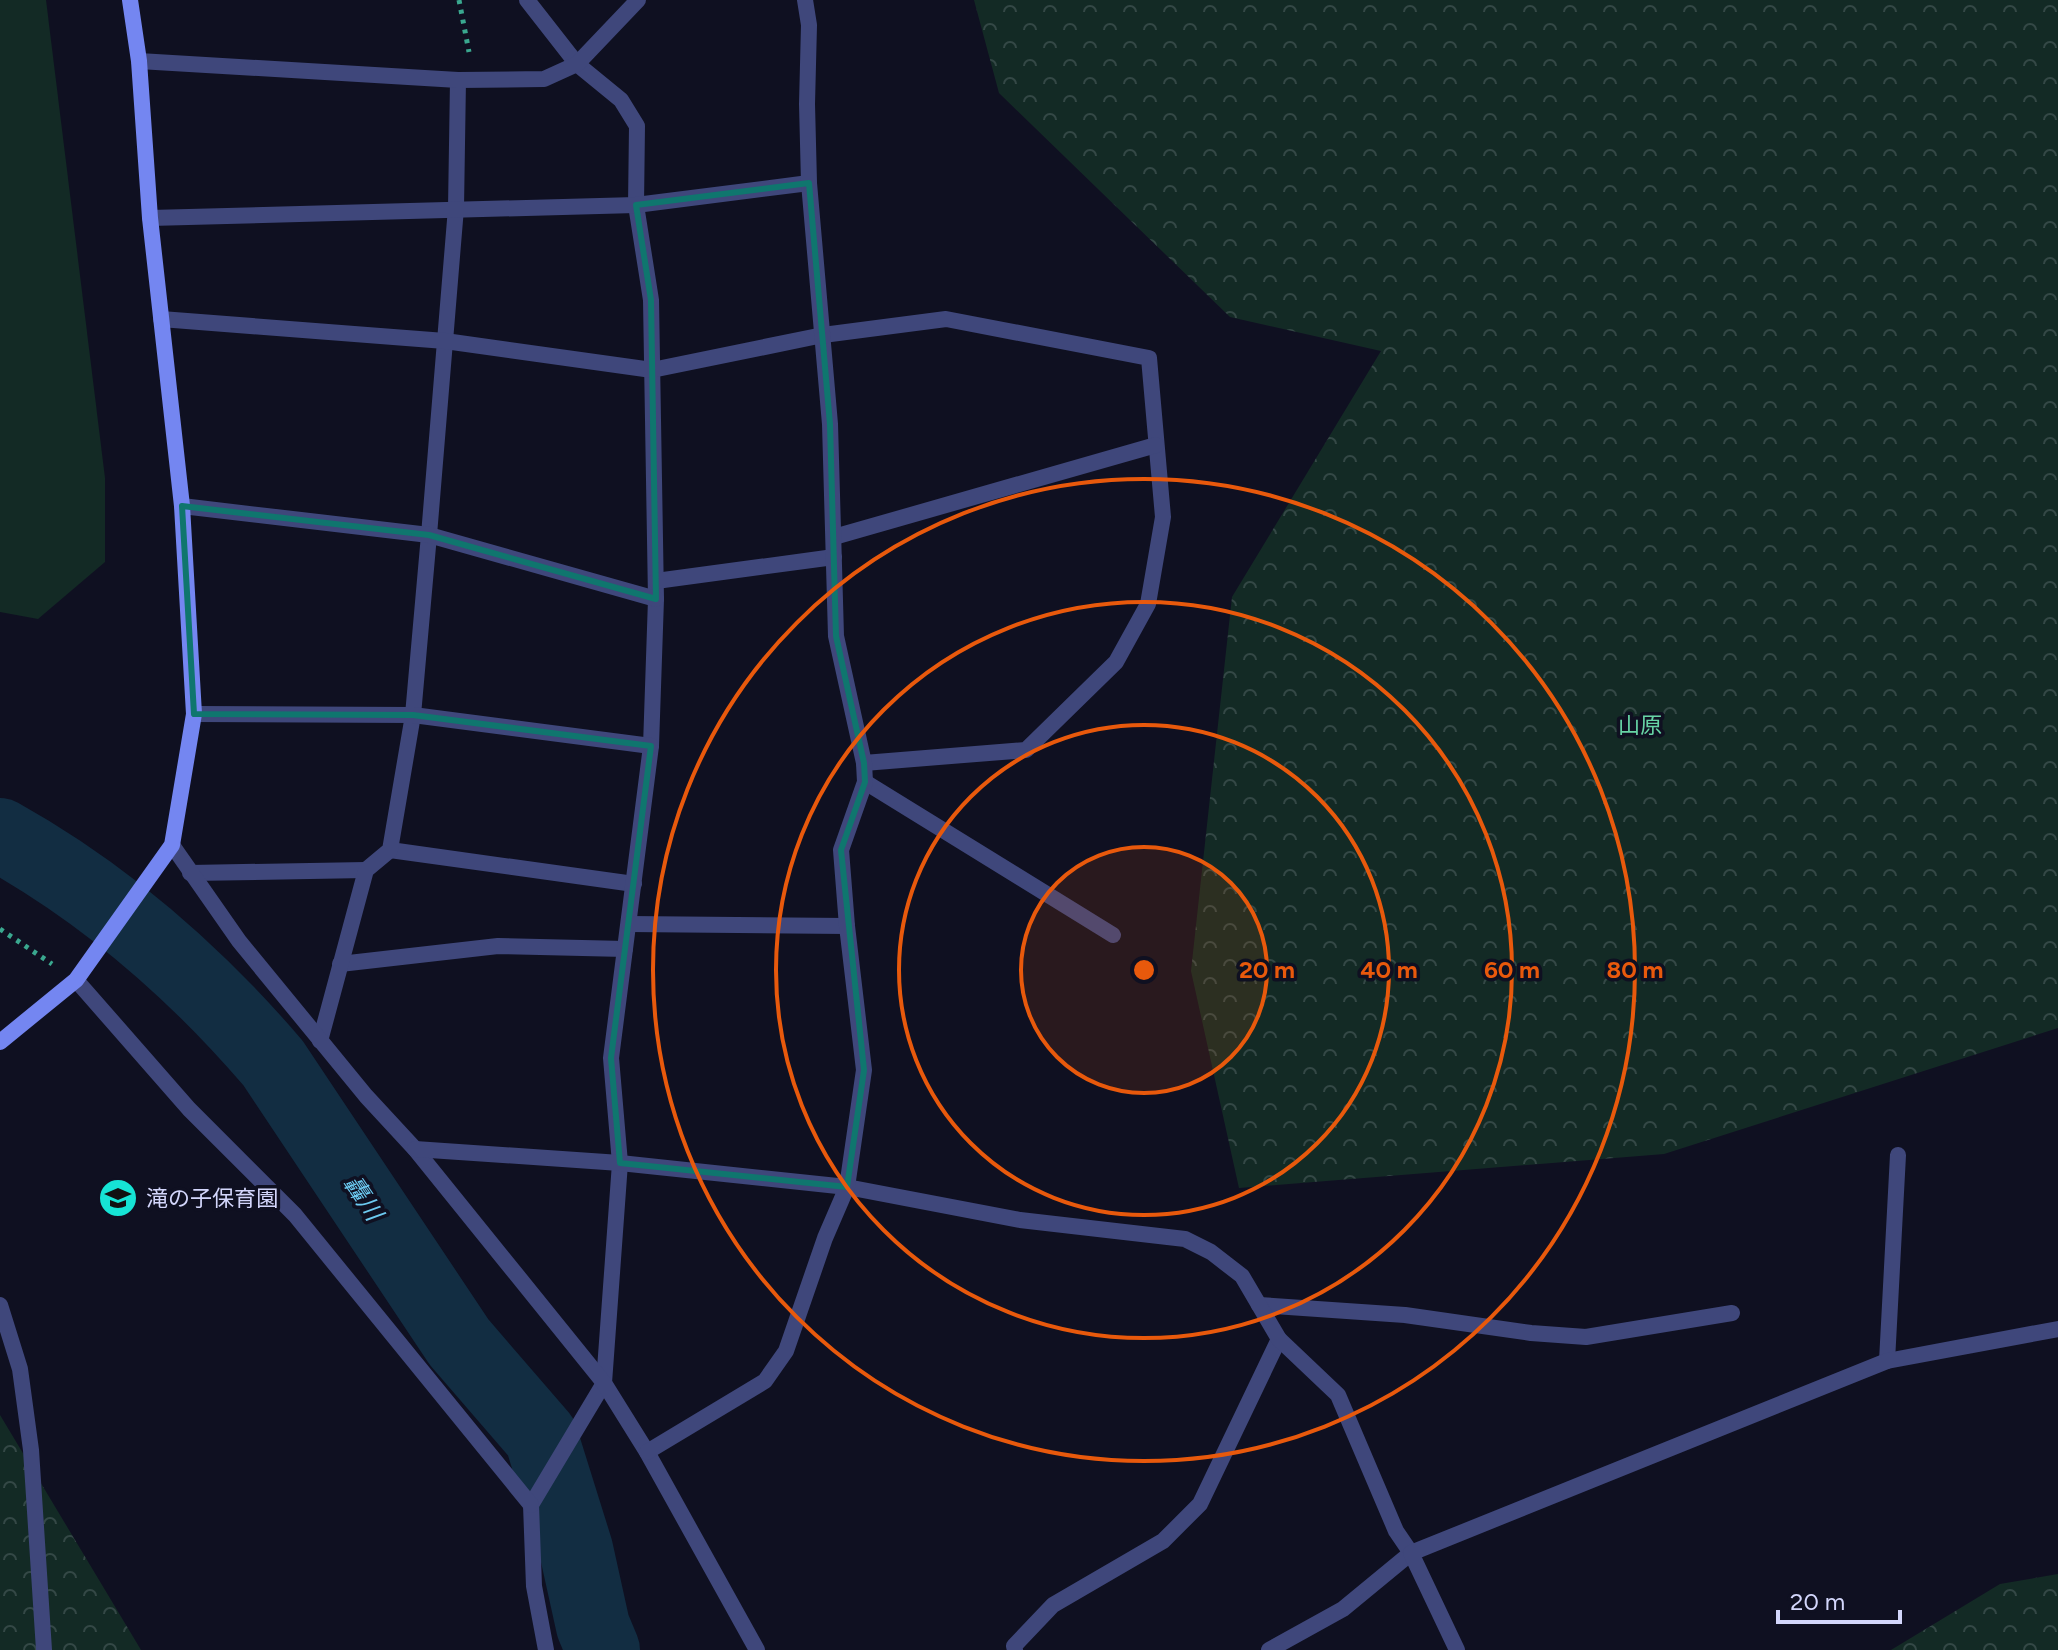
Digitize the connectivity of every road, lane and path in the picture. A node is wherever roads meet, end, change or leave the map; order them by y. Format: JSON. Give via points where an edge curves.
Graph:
{"nodes":[{"id":1,"x":130,"y":0,"type":"edge"},
{"id":2,"x":459,"y":0,"type":"edge"},
{"id":3,"x":527,"y":0,"type":"edge"},
{"id":4,"x":638,"y":0,"type":"edge"},
{"id":5,"x":805,"y":0,"type":"edge"},
{"id":6,"x":139,"y":61,"type":"junction"},
{"id":7,"x":577,"y":64,"type":"junction"},
{"id":8,"x":466,"y":80,"type":"junction"},
{"id":9,"x":809,"y":183,"type":"junction"},
{"id":10,"x":636,"y":205,"type":"junction"},
{"id":11,"x":456,"y":208,"type":"junction"},
{"id":12,"x":150,"y":218,"type":"junction"},
{"id":13,"x":161,"y":319,"type":"junction"},
{"id":14,"x":823,"y":335,"type":"junction"},
{"id":15,"x":445,"y":341,"type":"junction"},
{"id":16,"x":652,"y":370,"type":"junction"},
{"id":17,"x":1156,"y":445,"type":"junction"},
{"id":18,"x":182,"y":506,"type":"junction"},
{"id":19,"x":429,"y":535,"type":"junction"},
{"id":20,"x":834,"y":537,"type":"junction"},
{"id":21,"x":834,"y":557,"type":"junction"},
{"id":22,"x":656,"y":581,"type":"junction"},
{"id":23,"x":656,"y":599,"type":"junction"},
{"id":24,"x":194,"y":714,"type":"junction"},
{"id":25,"x":413,"y":715,"type":"junction"},
{"id":26,"x":651,"y":746,"type":"junction"},
{"id":27,"x":864,"y":763,"type":"junction"},
{"id":28,"x":865,"y":782,"type":"junction"},
{"id":29,"x":172,"y":845,"type":"junction"},
{"id":30,"x":390,"y":850,"type":"junction"},
{"id":31,"x":366,"y":870,"type":"junction"},
{"id":32,"x":190,"y":873,"type":"junction"},
{"id":33,"x":634,"y":884,"type":"junction"},
{"id":34,"x":629,"y":924,"type":"junction"},
{"id":35,"x":847,"y":926,"type":"junction"},
{"id":36,"x":0,"y":929,"type":"edge"},
{"id":37,"x":1113,"y":935,"type":"dead end"},
{"id":38,"x":625,"y":949,"type":"junction"},
{"id":39,"x":340,"y":964,"type":"junction"},
{"id":40,"x":76,"y":980,"type":"junction"},
{"id":41,"x":320,"y":1041,"type":"junction"},
{"id":42,"x":0,"y":1042,"type":"edge"},
{"id":43,"x":415,"y":1149,"type":"junction"},
{"id":44,"x":1898,"y":1155,"type":"dead end"},
{"id":45,"x":620,"y":1163,"type":"junction"},
{"id":46,"x":847,"y":1187,"type":"junction"},
{"id":47,"x":0,"y":1305,"type":"edge"},
{"id":48,"x":1259,"y":1305,"type":"junction"},
{"id":49,"x":1732,"y":1313,"type":"dead end"},
{"id":50,"x":2058,"y":1329,"type":"edge"},
{"id":51,"x":1279,"y":1339,"type":"junction"},
{"id":52,"x":1887,"y":1361,"type":"junction"},
{"id":53,"x":604,"y":1383,"type":"junction"},
{"id":54,"x":647,"y":1452,"type":"junction"},
{"id":55,"x":531,"y":1505,"type":"junction"},
{"id":56,"x":1411,"y":1553,"type":"junction"},
{"id":57,"x":44,"y":1650,"type":"edge"},
{"id":58,"x":546,"y":1650,"type":"edge"},
{"id":59,"x":757,"y":1650,"type":"edge"},
{"id":60,"x":1015,"y":1650,"type":"edge"},
{"id":61,"x":1269,"y":1650,"type":"edge"},
{"id":62,"x":1457,"y":1650,"type":"edge"}],
"edges":[{"from":1,"to":6,"type":"street"},
{"from":2,"to":8,"type":"path"},
{"from":3,"to":7,"type":"street"},
{"from":4,"to":7,"type":"street"},
{"from":5,"to":9,"type":"street"},
{"from":6,"to":8,"type":"street"},
{"from":6,"to":12,"type":"street"},
{"from":7,"to":8,"type":"street","via":[[544,79]]},
{"from":7,"to":10,"type":"street","via":[[621,100],[637,126]]},
{"from":8,"to":11,"type":"street"},
{"from":9,"to":10,"type":"street"},
{"from":9,"to":14,"type":"street"},
{"from":10,"to":11,"type":"street"},
{"from":10,"to":16,"type":"street","via":[[651,300]]},
{"from":11,"to":12,"type":"street"},
{"from":11,"to":15,"type":"street"},
{"from":12,"to":13,"type":"street"},
{"from":13,"to":15,"type":"street"},
{"from":13,"to":18,"type":"street"},
{"from":14,"to":16,"type":"street"},
{"from":14,"to":17,"type":"street","via":[[946,319],[1149,358]]},
{"from":14,"to":20,"type":"street"},
{"from":15,"to":16,"type":"street"},
{"from":15,"to":19,"type":"street"},
{"from":16,"to":22,"type":"street"},
{"from":17,"to":20,"type":"street"},
{"from":17,"to":27,"type":"street","via":[[1163,517],[1148,604],[1116,662],[1026,750]]},
{"from":18,"to":19,"type":"street"},
{"from":18,"to":24,"type":"street"},
{"from":19,"to":23,"type":"street"},
{"from":19,"to":25,"type":"street"},
{"from":20,"to":21,"type":"street"},
{"from":21,"to":22,"type":"street"},
{"from":21,"to":27,"type":"street","via":[[836,636]]},
{"from":22,"to":23,"type":"street"},
{"from":23,"to":26,"type":"street"},
{"from":24,"to":25,"type":"street"},
{"from":24,"to":29,"type":"street"},
{"from":25,"to":26,"type":"street"},
{"from":25,"to":30,"type":"street"},
{"from":26,"to":33,"type":"street"},
{"from":27,"to":28,"type":"street"},
{"from":28,"to":35,"type":"street","via":[[841,850]]},
{"from":28,"to":37,"type":"street"},
{"from":29,"to":32,"type":"street"},
{"from":29,"to":40,"type":"street"},
{"from":30,"to":31,"type":"street"},
{"from":30,"to":33,"type":"street"},
{"from":31,"to":32,"type":"street"},
{"from":31,"to":39,"type":"street"},
{"from":32,"to":41,"type":"street"},
{"from":33,"to":34,"type":"street"},
{"from":34,"to":35,"type":"street"},
{"from":34,"to":38,"type":"street"},
{"from":35,"to":46,"type":"street","via":[[864,1070]]},
{"from":36,"to":40,"type":"path"},
{"from":38,"to":39,"type":"street","via":[[498,946]]},
{"from":38,"to":45,"type":"street","via":[[611,1058]]},
{"from":39,"to":41,"type":"street"},
{"from":40,"to":42,"type":"street"},
{"from":40,"to":55,"type":"street","via":[[189,1109],[295,1215]]},
{"from":41,"to":43,"type":"street"},
{"from":43,"to":45,"type":"street"},
{"from":43,"to":53,"type":"street"},
{"from":44,"to":52,"type":"street"},
{"from":45,"to":46,"type":"street"},
{"from":45,"to":53,"type":"street"},
{"from":46,"to":48,"type":"street","via":[[1020,1220],[1185,1239],[1242,1276]]},
{"from":46,"to":54,"type":"street","via":[[786,1351],[765,1381]]},
{"from":47,"to":57,"type":"street","via":[[20,1369],[31,1450]]},
{"from":48,"to":49,"type":"street","via":[[1405,1315],[1586,1337]]},
{"from":48,"to":51,"type":"street"},
{"from":50,"to":52,"type":"street"},
{"from":51,"to":56,"type":"street","via":[[1338,1395],[1396,1531]]},
{"from":51,"to":60,"type":"street","via":[[1200,1504],[1163,1541],[1053,1605]]},
{"from":52,"to":56,"type":"street"},
{"from":53,"to":54,"type":"street"},
{"from":53,"to":55,"type":"street"},
{"from":54,"to":59,"type":"street"},
{"from":55,"to":58,"type":"street","via":[[534,1586]]},
{"from":56,"to":61,"type":"street","via":[[1343,1609]]},
{"from":56,"to":62,"type":"street"}]}
